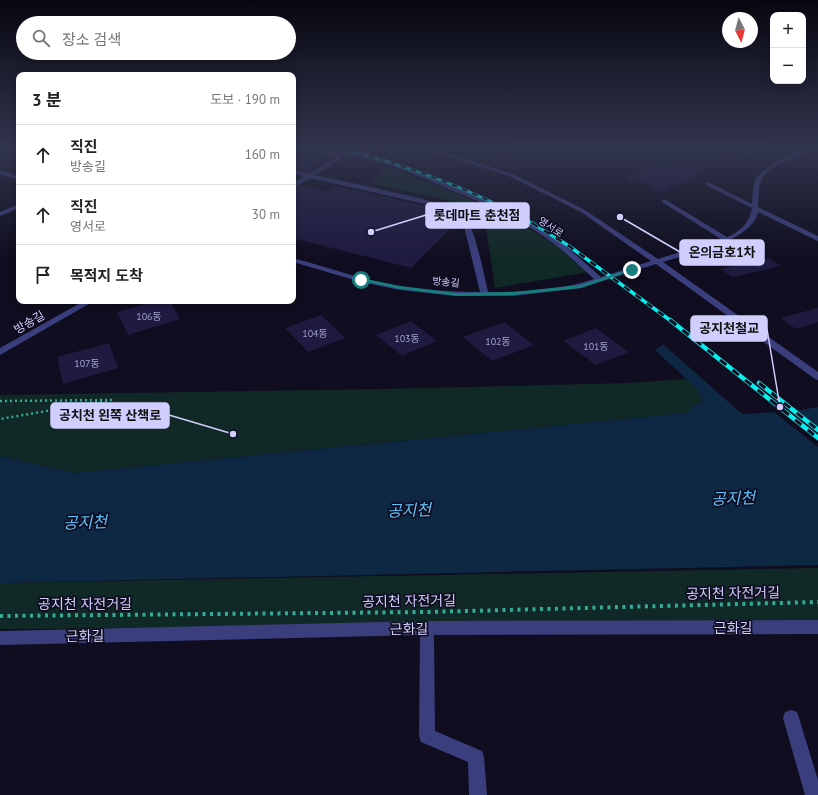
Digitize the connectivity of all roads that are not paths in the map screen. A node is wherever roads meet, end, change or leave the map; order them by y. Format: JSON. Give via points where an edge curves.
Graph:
{"nodes":[{"id":1,"x":346,"y":184,"type":"edge"},
{"id":2,"x":443,"y":184,"type":"edge"},
{"id":3,"x":531,"y":184,"type":"edge"},
{"id":4,"x":708,"y":184,"type":"dead end"},
{"id":5,"x":759,"y":184,"type":"edge"},
{"id":6,"x":664,"y":201,"type":"dead end"},
{"id":7,"x":16,"y":207,"type":"edge"},
{"id":8,"x":754,"y":207,"type":"junction"},
{"id":9,"x":0,"y":214,"type":"edge"},
{"id":10,"x":818,"y":231,"type":"edge"},
{"id":11,"x":809,"y":234,"type":"junction"},
{"id":12,"x":726,"y":239,"type":"junction"},
{"id":13,"x":818,"y":239,"type":"edge"},
{"id":14,"x":296,"y":261,"type":"edge"},
{"id":15,"x":656,"y":262,"type":"junction"},
{"id":16,"x":600,"y":280,"type":"junction"},
{"id":17,"x":485,"y":294,"type":"junction"},
{"id":18,"x":85,"y":304,"type":"edge"},
{"id":19,"x":0,"y":352,"type":"edge"},
{"id":20,"x":818,"y":377,"type":"edge"},
{"id":21,"x":818,"y":627,"type":"edge"},
{"id":22,"x":427,"y":628,"type":"junction"},
{"id":23,"x":0,"y":638,"type":"edge"},
{"id":24,"x":791,"y":718,"type":"dead end"},
{"id":25,"x":478,"y":795,"type":"edge"},
{"id":26,"x":814,"y":795,"type":"edge"}],
"edges":[{"from":1,"to":17,"type":"street","via":[[442,206],[461,214],[466,222]]},
{"from":2,"to":16,"type":"street","name":"영서로","via":[[516,217],[555,241]]},
{"from":3,"to":15,"type":"street","via":[[583,211]]},
{"from":4,"to":8,"type":"street"},
{"from":5,"to":8,"type":"street"},
{"from":6,"to":12,"type":"street"},
{"from":7,"to":9,"type":"street"},
{"from":8,"to":11,"type":"street"},
{"from":8,"to":12,"type":"street","via":[[755,216],[751,224]]},
{"from":10,"to":11,"type":"street"},
{"from":11,"to":13,"type":"street"},
{"from":12,"to":15,"type":"street"},
{"from":14,"to":17,"type":"street","name":"방송길","via":[[361,280],[400,288]]},
{"from":15,"to":16,"type":"street"},
{"from":15,"to":20,"type":"street"},
{"from":16,"to":17,"type":"street","name":"방송길","via":[[581,286],[542,291]]},
{"from":18,"to":19,"type":"street","name":"방송길"},
{"from":21,"to":22,"type":"street","name":"근화길"},
{"from":22,"to":23,"type":"street","name":"근화길"},
{"from":22,"to":25,"type":"street","via":[[427,736],[476,757]]},
{"from":24,"to":26,"type":"street"}]}
